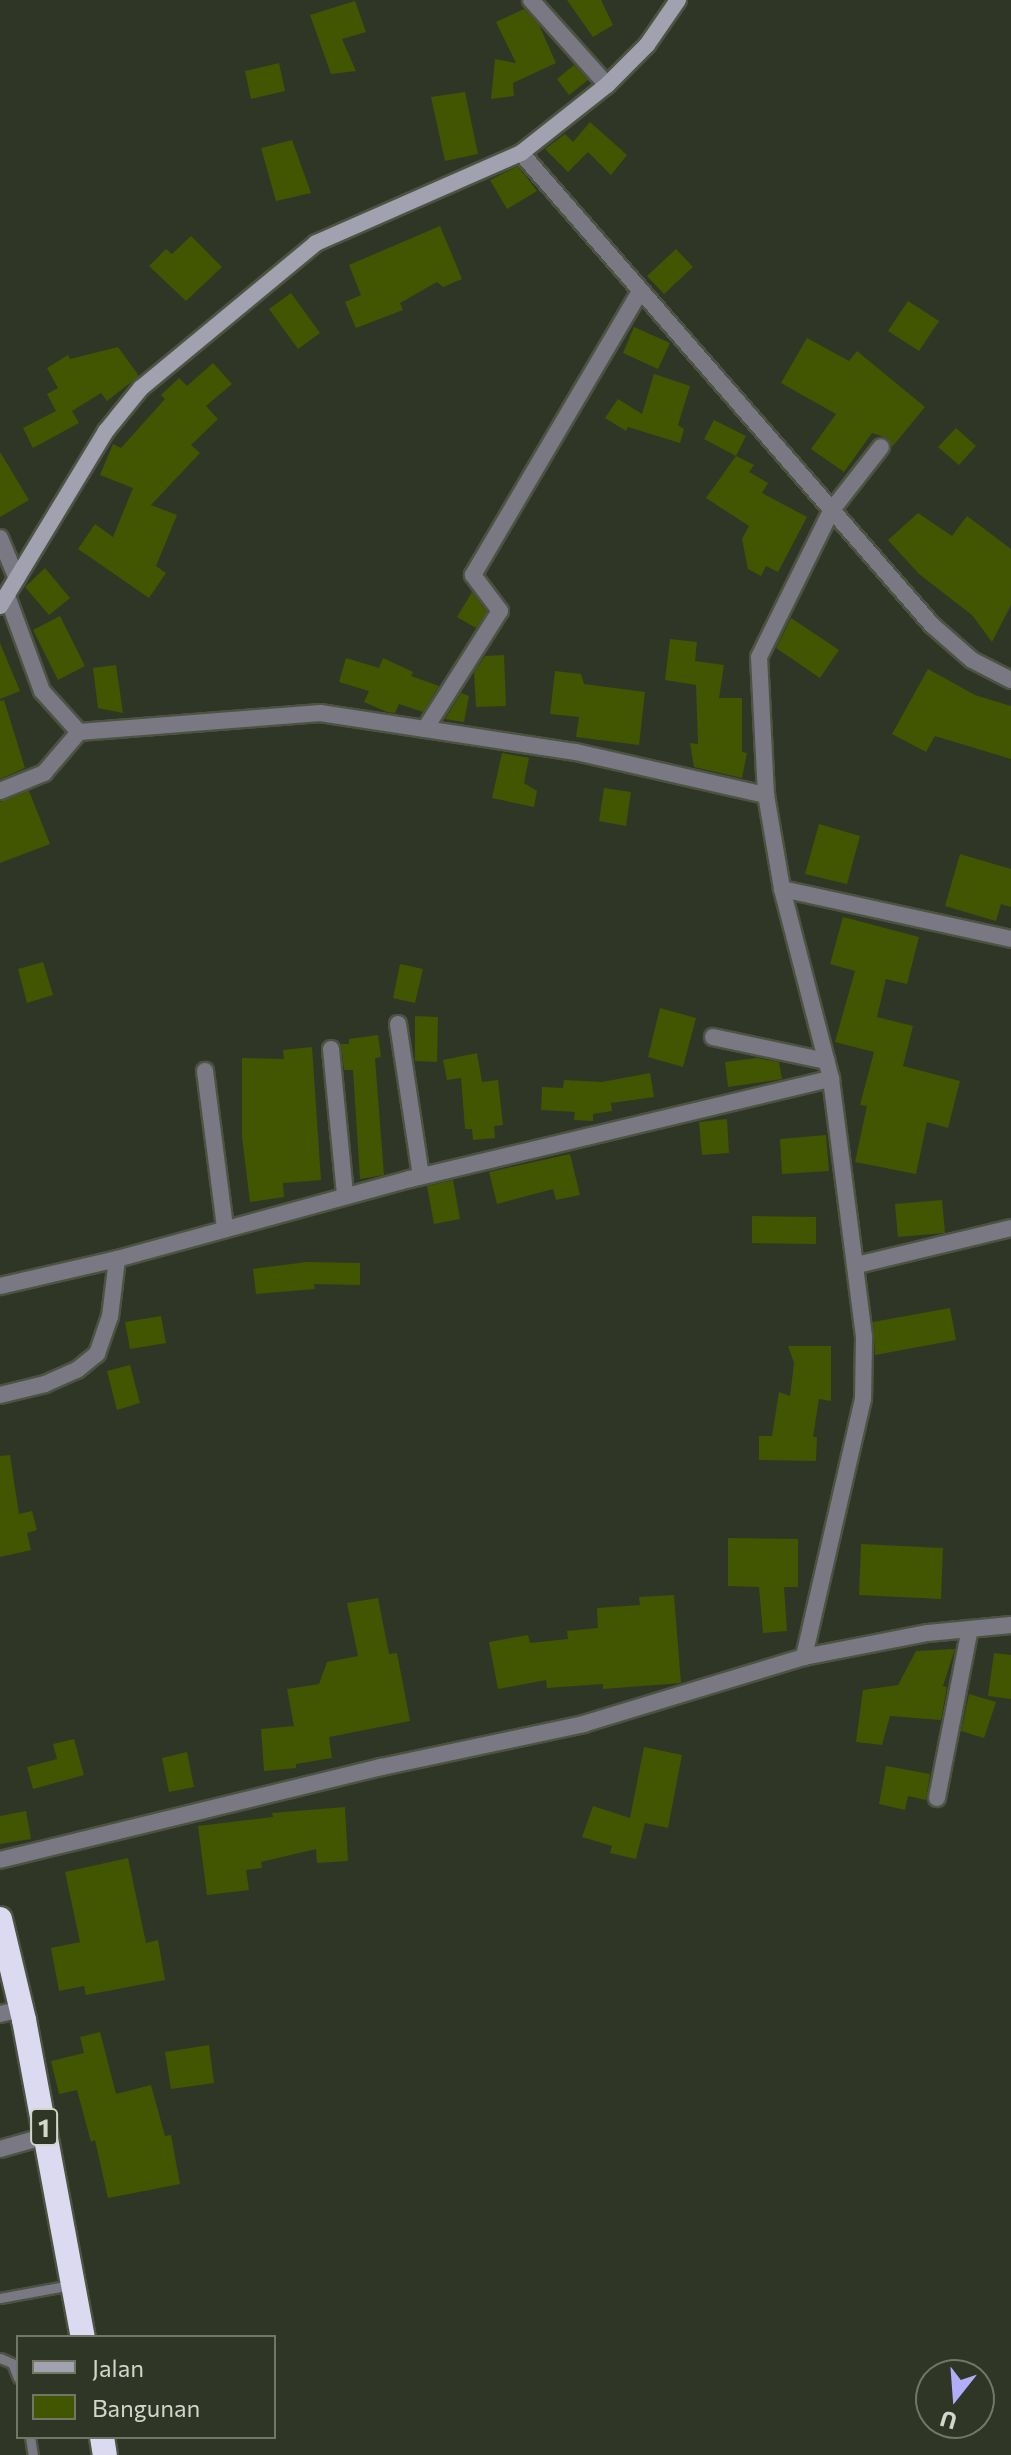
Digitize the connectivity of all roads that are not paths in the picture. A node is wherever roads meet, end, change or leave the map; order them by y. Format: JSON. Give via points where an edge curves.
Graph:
{"nodes":[{"id":1,"x":531,"y":0,"type":"edge"},
{"id":2,"x":678,"y":0,"type":"edge"},
{"id":3,"x":607,"y":85,"type":"junction"},
{"id":4,"x":521,"y":153,"type":"junction"},
{"id":5,"x":640,"y":292,"type":"junction"},
{"id":6,"x":881,"y":447,"type":"dead end"},
{"id":7,"x":831,"y":511,"type":"junction"},
{"id":8,"x":0,"y":538,"type":"edge"},
{"id":9,"x":17,"y":579,"type":"junction"},
{"id":10,"x":4,"y":601,"type":"edge"},
{"id":11,"x":1011,"y":680,"type":"edge"},
{"id":12,"x":425,"y":729,"type":"junction"},
{"id":13,"x":79,"y":732,"type":"junction"},
{"id":14,"x":0,"y":791,"type":"edge"},
{"id":15,"x":766,"y":795,"type":"junction"},
{"id":16,"x":782,"y":889,"type":"junction"},
{"id":17,"x":1011,"y":939,"type":"edge"},
{"id":18,"x":398,"y":1024,"type":"dead end"},
{"id":19,"x":713,"y":1037,"type":"dead end"},
{"id":20,"x":331,"y":1049,"type":"dead end"},
{"id":21,"x":826,"y":1061,"type":"junction"},
{"id":22,"x":205,"y":1071,"type":"dead end"},
{"id":23,"x":831,"y":1079,"type":"junction"},
{"id":24,"x":421,"y":1176,"type":"junction"},
{"id":25,"x":345,"y":1195,"type":"junction"},
{"id":26,"x":225,"y":1228,"type":"junction"},
{"id":27,"x":1011,"y":1228,"type":"edge"},
{"id":28,"x":117,"y":1259,"type":"junction"},
{"id":29,"x":857,"y":1265,"type":"junction"},
{"id":30,"x":0,"y":1286,"type":"edge"},
{"id":31,"x":0,"y":1395,"type":"edge"},
{"id":32,"x":1011,"y":1625,"type":"edge"},
{"id":33,"x":970,"y":1629,"type":"junction"},
{"id":34,"x":804,"y":1657,"type":"junction"},
{"id":35,"x":937,"y":1798,"type":"dead end"},
{"id":36,"x":0,"y":1860,"type":"edge"},
{"id":37,"x":0,"y":1919,"type":"edge"},
{"id":38,"x":6,"y":1968,"type":"edge"},
{"id":39,"x":11,"y":2011,"type":"edge"},
{"id":40,"x":46,"y":2136,"type":"junction"},
{"id":41,"x":0,"y":2149,"type":"edge"},
{"id":42,"x":74,"y":2284,"type":"junction"},
{"id":43,"x":0,"y":2298,"type":"edge"},
{"id":44,"x":83,"y":2335,"type":"edge"},
{"id":45,"x":0,"y":2358,"type":"edge"},
{"id":46,"x":16,"y":2373,"type":"edge"}],
"edges":[{"from":1,"to":3,"type":"street"},
{"from":2,"to":3,"type":"street","via":[[647,45]]},
{"from":3,"to":4,"type":"street"},
{"from":4,"to":5,"type":"street"},
{"from":4,"to":9,"type":"street","via":[[316,243],[155,376],[116,416]]},
{"from":5,"to":7,"type":"street"},
{"from":5,"to":12,"type":"street","via":[[473,575],[501,609]]},
{"from":6,"to":7,"type":"street"},
{"from":7,"to":11,"type":"street","via":[[932,625],[972,660]]},
{"from":7,"to":15,"type":"street","via":[[759,657]]},
{"from":8,"to":9,"type":"street"},
{"from":9,"to":10,"type":"street"},
{"from":10,"to":13,"type":"street","via":[[43,694]]},
{"from":12,"to":13,"type":"street","via":[[309,713]]},
{"from":12,"to":15,"type":"street","via":[[576,752]]},
{"from":13,"to":14,"type":"street","via":[[44,773]]},
{"from":15,"to":16,"type":"street"},
{"from":16,"to":17,"type":"street"},
{"from":16,"to":21,"type":"street"},
{"from":18,"to":24,"type":"street"},
{"from":19,"to":21,"type":"street"},
{"from":20,"to":25,"type":"street"},
{"from":21,"to":23,"type":"street"},
{"from":22,"to":26,"type":"street"},
{"from":23,"to":24,"type":"street"},
{"from":23,"to":29,"type":"street"},
{"from":24,"to":25,"type":"street"},
{"from":25,"to":26,"type":"street"},
{"from":26,"to":28,"type":"street"},
{"from":27,"to":29,"type":"street"},
{"from":28,"to":30,"type":"street"},
{"from":28,"to":31,"type":"street","via":[[110,1317],[97,1354],[45,1384]]},
{"from":29,"to":34,"type":"street","via":[[863,1399]]},
{"from":32,"to":33,"type":"street"},
{"from":33,"to":34,"type":"street"},
{"from":33,"to":35,"type":"street"},
{"from":34,"to":36,"type":"street","via":[[584,1724]]},
{"from":37,"to":38,"type":"highway","number":"1"},
{"from":38,"to":39,"type":"highway","number":"1"},
{"from":39,"to":40,"type":"highway","number":"1"},
{"from":40,"to":41,"type":"street"},
{"from":40,"to":42,"type":"highway","number":"1"},
{"from":42,"to":43,"type":"lane"},
{"from":42,"to":44,"type":"highway","number":"1"},
{"from":45,"to":46,"type":"lane","via":[[12,2363]]}]}
